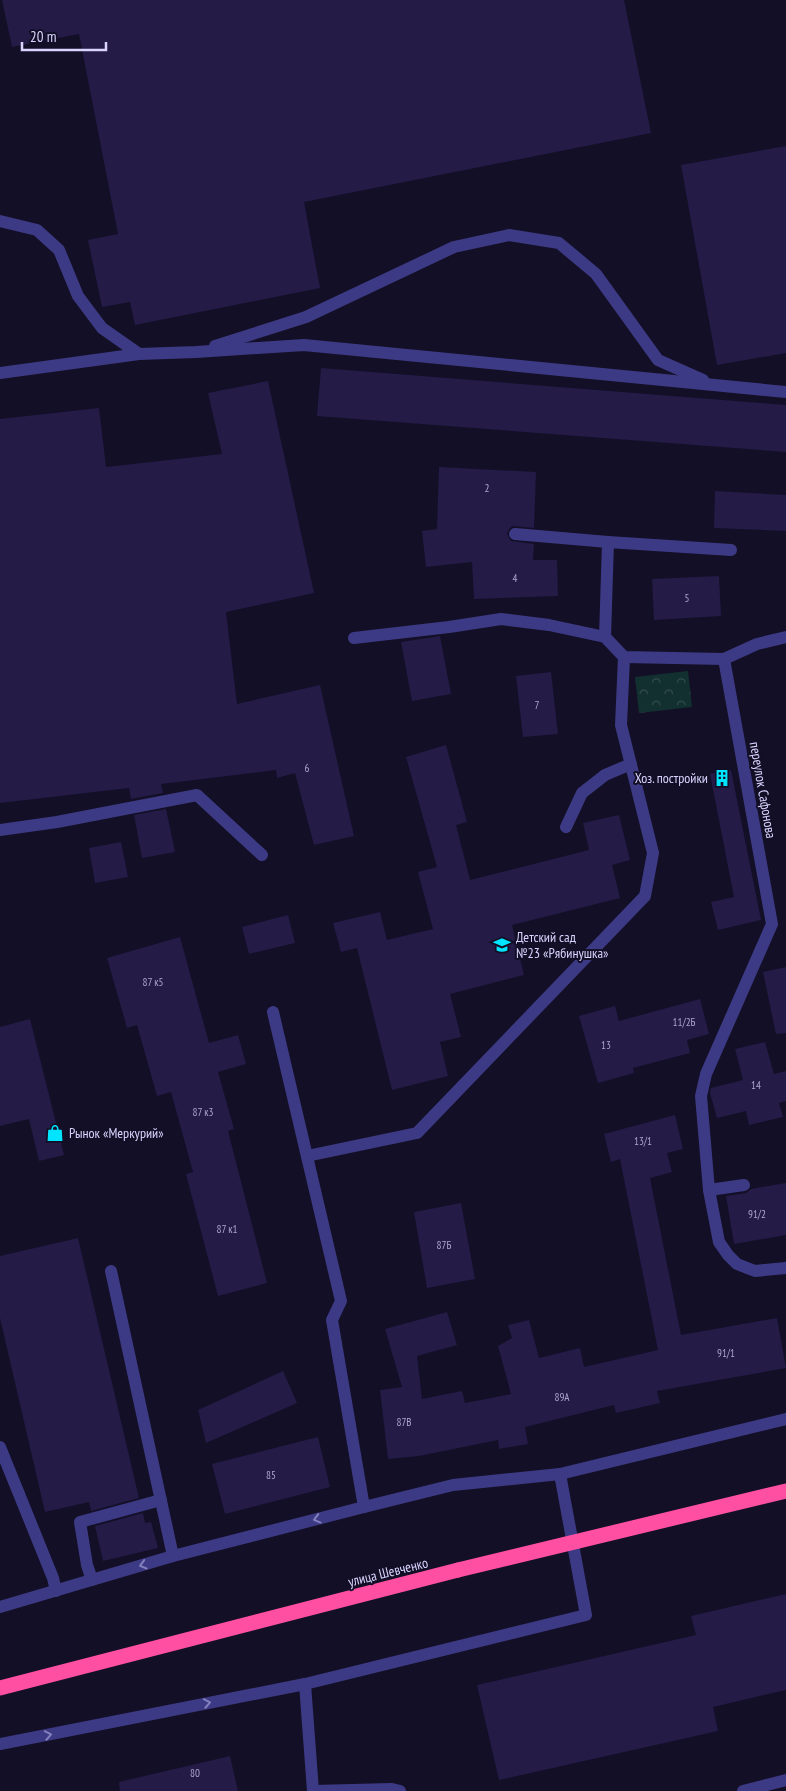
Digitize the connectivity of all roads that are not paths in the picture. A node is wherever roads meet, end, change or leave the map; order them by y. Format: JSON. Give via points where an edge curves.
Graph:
{"nodes":[{"id":1,"x":0,"y":221,"type":"edge"},
{"id":2,"x":196,"y":352,"type":"junction"},
{"id":3,"x":139,"y":354,"type":"junction"},
{"id":4,"x":0,"y":373,"type":"edge"},
{"id":5,"x":712,"y":385,"type":"junction"},
{"id":6,"x":786,"y":392,"type":"edge"},
{"id":7,"x":515,"y":534,"type":"dead end"},
{"id":8,"x":608,"y":542,"type":"junction"},
{"id":9,"x":731,"y":550,"type":"dead end"},
{"id":10,"x":605,"y":637,"type":"junction"},
{"id":11,"x":786,"y":637,"type":"edge"},
{"id":12,"x":354,"y":638,"type":"dead end"},
{"id":13,"x":624,"y":657,"type":"junction"},
{"id":14,"x":724,"y":659,"type":"junction"},
{"id":15,"x":631,"y":764,"type":"junction"},
{"id":16,"x":566,"y":827,"type":"dead end"},
{"id":17,"x":0,"y":830,"type":"edge"},
{"id":18,"x":262,"y":855,"type":"dead end"},
{"id":19,"x":273,"y":1012,"type":"dead end"},
{"id":20,"x":307,"y":1156,"type":"junction"},
{"id":21,"x":744,"y":1185,"type":"dead end"},
{"id":22,"x":709,"y":1190,"type":"junction"},
{"id":23,"x":786,"y":1268,"type":"edge"},
{"id":24,"x":111,"y":1271,"type":"dead end"},
{"id":25,"x":786,"y":1419,"type":"edge"},
{"id":26,"x":0,"y":1447,"type":"edge"},
{"id":27,"x":560,"y":1474,"type":"junction"},
{"id":28,"x":786,"y":1491,"type":"edge"},
{"id":29,"x":161,"y":1500,"type":"junction"},
{"id":30,"x":364,"y":1506,"type":"junction"},
{"id":31,"x":173,"y":1556,"type":"junction"},
{"id":32,"x":92,"y":1580,"type":"junction"},
{"id":33,"x":56,"y":1591,"type":"junction"},
{"id":34,"x":0,"y":1607,"type":"edge"},
{"id":35,"x":305,"y":1684,"type":"junction"},
{"id":36,"x":0,"y":1688,"type":"edge"},
{"id":37,"x":0,"y":1744,"type":"edge"},
{"id":38,"x":786,"y":1780,"type":"edge"},
{"id":39,"x":313,"y":1791,"type":"edge"},
{"id":40,"x":400,"y":1791,"type":"edge"},
{"id":41,"x":743,"y":1791,"type":"edge"}],
"edges":[{"from":1,"to":3,"type":"street","via":[[37,230],[58,250],[78,296],[102,328]]},
{"from":2,"to":3,"type":"street"},
{"from":2,"to":5,"type":"street","via":[[304,345]]},
{"from":2,"to":5,"type":"street","via":[[306,317],[454,247],[508,235],[559,243],[596,274],[658,360]]},
{"from":3,"to":4,"type":"street"},
{"from":5,"to":6,"type":"street"},
{"from":7,"to":8,"type":"street"},
{"from":8,"to":9,"type":"street"},
{"from":8,"to":10,"type":"street"},
{"from":10,"to":12,"type":"street","via":[[501,619]]},
{"from":10,"to":13,"type":"street"},
{"from":11,"to":14,"type":"street","via":[[756,644]]},
{"from":13,"to":14,"type":"street"},
{"from":13,"to":15,"type":"street","via":[[621,725]]},
{"from":14,"to":22,"type":"street","name":"переулок Сафонова","via":[[772,924],[702,1088]]},
{"from":15,"to":16,"type":"street","via":[[605,775],[582,794]]},
{"from":15,"to":20,"type":"street","via":[[652,853],[644,896],[417,1133]]},
{"from":17,"to":18,"type":"street","via":[[196,795]]},
{"from":19,"to":20,"type":"street"},
{"from":20,"to":30,"type":"street","via":[[340,1301],[332,1320]]},
{"from":21,"to":22,"type":"street"},
{"from":22,"to":23,"type":"street","name":"переулок Сафонова","via":[[719,1242],[728,1255],[737,1264],[756,1271]]},
{"from":24,"to":29,"type":"street"},
{"from":25,"to":27,"type":"street"},
{"from":26,"to":33,"type":"street"},
{"from":27,"to":30,"type":"street","via":[[453,1486]]},
{"from":27,"to":35,"type":"street","via":[[586,1615]]},
{"from":28,"to":36,"type":"highway","name":"улица Шевченко","bridge":true,"via":[[458,1570]]},
{"from":29,"to":31,"type":"street"},
{"from":29,"to":32,"type":"street","via":[[80,1522]]},
{"from":30,"to":31,"type":"street","one_way":true},
{"from":31,"to":32,"type":"street","one_way":true},
{"from":32,"to":33,"type":"street"},
{"from":33,"to":34,"type":"street"},
{"from":37,"to":35,"type":"street","one_way":true},
{"from":35,"to":39,"type":"street"},
{"from":38,"to":41,"type":"street"},
{"from":39,"to":40,"type":"street","via":[[392,1788]]}]}
